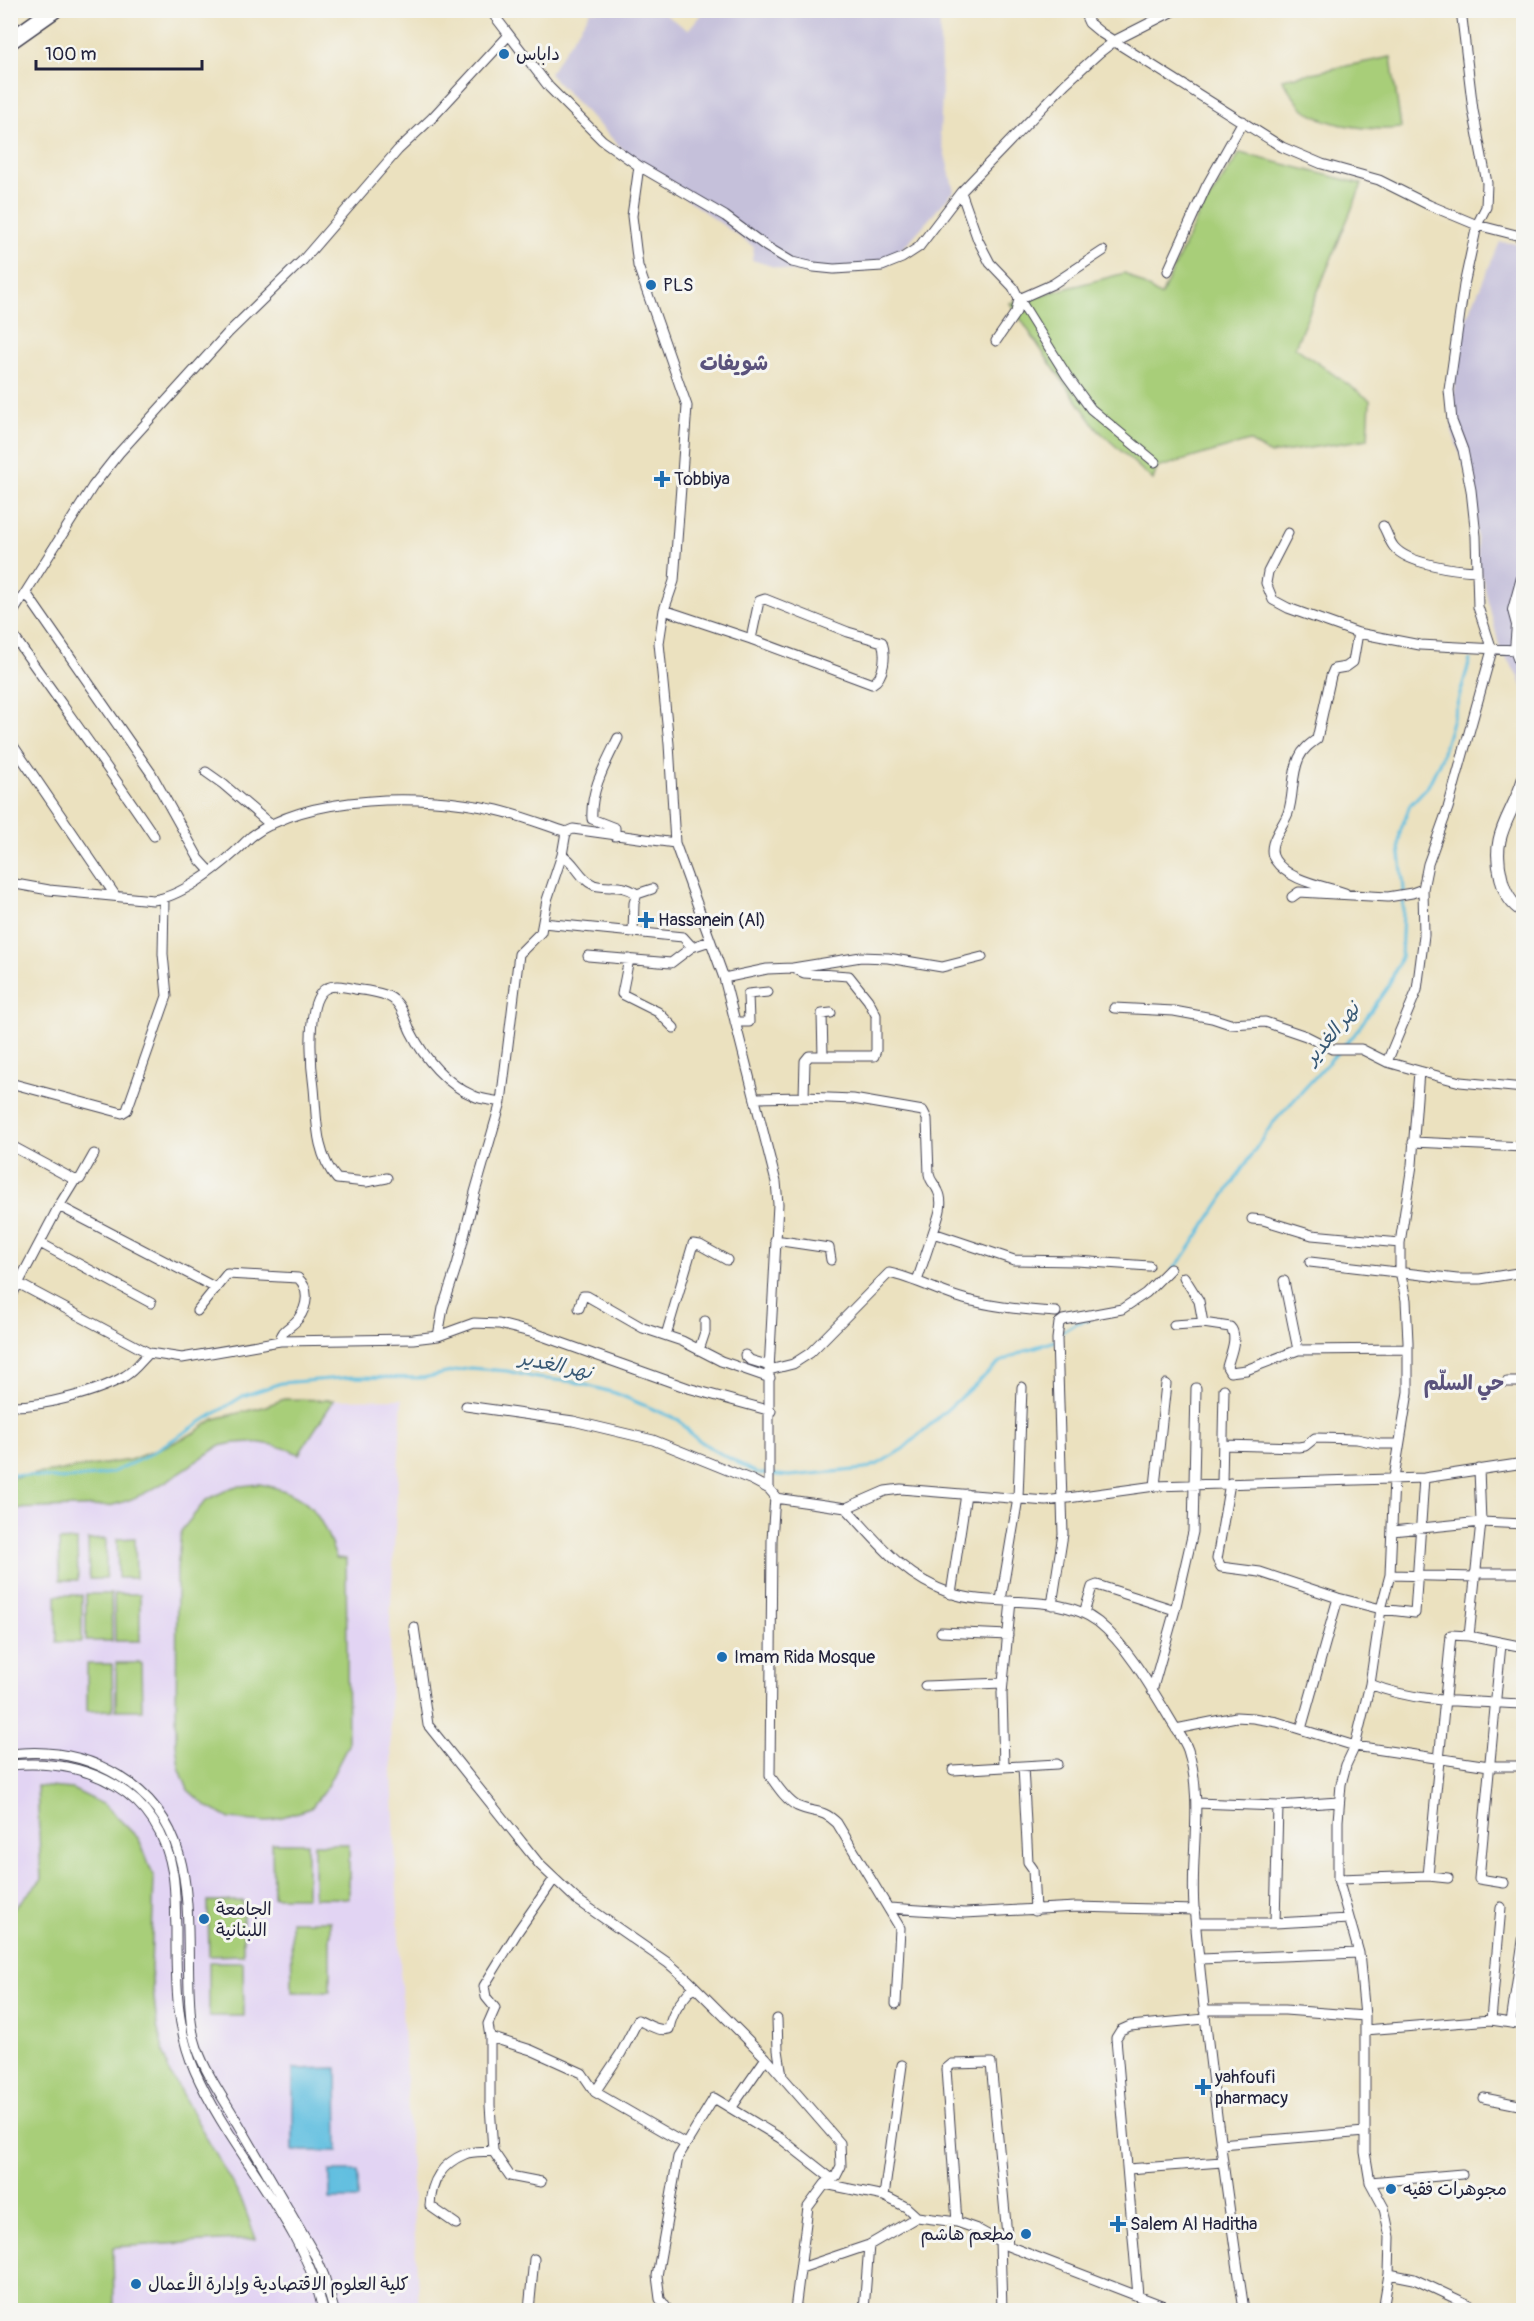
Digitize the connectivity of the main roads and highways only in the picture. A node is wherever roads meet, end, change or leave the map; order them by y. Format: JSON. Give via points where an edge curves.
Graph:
{"nodes":[{"id":1,"x":54,"y":10,"type":"edge"},
{"id":2,"x":10,"y":41,"type":"edge"}],
"edges":[{"from":1,"to":2,"type":"highway"}]}
